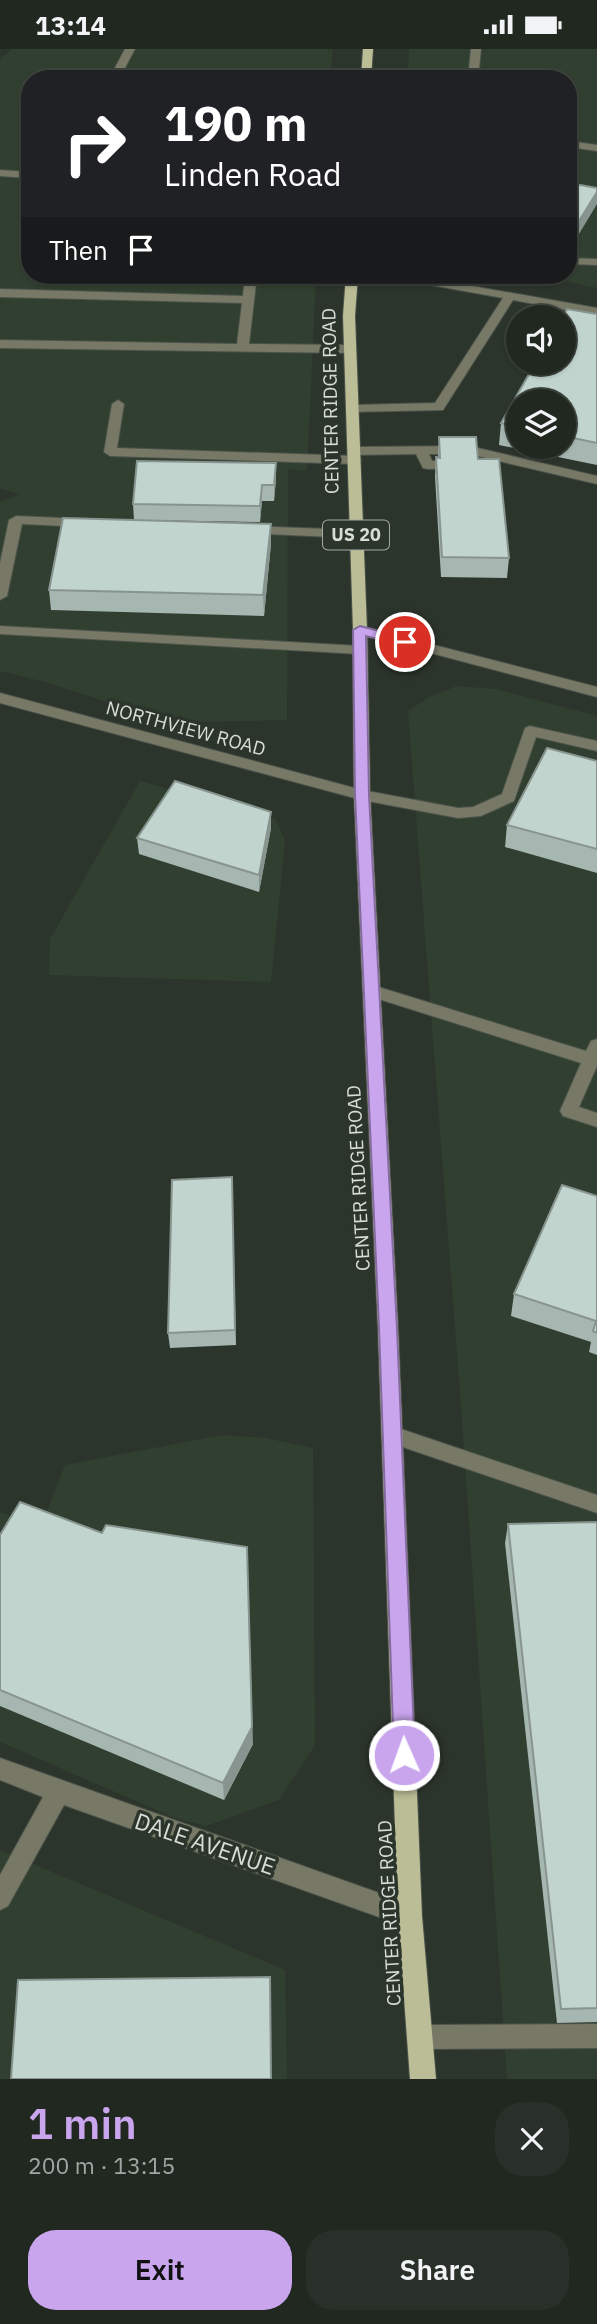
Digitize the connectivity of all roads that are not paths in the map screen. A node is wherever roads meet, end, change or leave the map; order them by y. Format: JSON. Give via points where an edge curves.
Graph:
{"nodes":[{"id":1,"x":130,"y":49,"type":"edge"},
{"id":2,"x":368,"y":49,"type":"edge"},
{"id":3,"x":475,"y":49,"type":"edge"},
{"id":4,"x":119,"y":70,"type":"edge"},
{"id":5,"x":367,"y":70,"type":"edge"},
{"id":6,"x":474,"y":70,"type":"edge"},
{"id":7,"x":577,"y":144,"type":"edge"},
{"id":8,"x":597,"y":148,"type":"edge"},
{"id":9,"x":0,"y":173,"type":"edge"},
{"id":10,"x":21,"y":174,"type":"edge"},
{"id":11,"x":577,"y":261,"type":"edge"},
{"id":12,"x":597,"y":262,"type":"edge"},
{"id":13,"x":250,"y":284,"type":"edge"},
{"id":14,"x":352,"y":284,"type":"edge"},
{"id":15,"x":443,"y":284,"type":"edge"},
{"id":16,"x":0,"y":293,"type":"edge"},
{"id":17,"x":510,"y":296,"type":"junction"},
{"id":18,"x":248,"y":300,"type":"junction"},
{"id":19,"x":597,"y":312,"type":"edge"},
{"id":20,"x":0,"y":344,"type":"edge"},
{"id":21,"x":243,"y":348,"type":"junction"},
{"id":22,"x":350,"y":349,"type":"junction"},
{"id":23,"x":118,"y":404,"type":"dead end"},
{"id":24,"x":352,"y":409,"type":"junction"},
{"id":25,"x":354,"y":456,"type":"junction"},
{"id":26,"x":597,"y":480,"type":"edge"},
{"id":27,"x":96,"y":523,"type":"edge"},
{"id":28,"x":229,"y":529,"type":"edge"},
{"id":29,"x":356,"y":534,"type":"junction"},
{"id":30,"x":0,"y":596,"type":"edge"},
{"id":31,"x":0,"y":630,"type":"edge"},
{"id":32,"x":360,"y":630,"type":"junction"},
{"id":33,"x":360,"y":650,"type":"junction"},
{"id":34,"x":597,"y":692,"type":"edge"},
{"id":35,"x":0,"y":698,"type":"edge"},
{"id":36,"x":597,"y":746,"type":"edge"},
{"id":37,"x":362,"y":795,"type":"junction"},
{"id":38,"x":372,"y":991,"type":"junction"},
{"id":39,"x":594,"y":1053,"type":"edge"},
{"id":40,"x":597,"y":1120,"type":"edge"},
{"id":41,"x":392,"y":1435,"type":"junction"},
{"id":42,"x":597,"y":1504,"type":"edge"},
{"id":43,"x":0,"y":1769,"type":"edge"},
{"id":44,"x":59,"y":1793,"type":"junction"},
{"id":45,"x":0,"y":1898,"type":"edge"},
{"id":46,"x":410,"y":1916,"type":"junction"},
{"id":47,"x":419,"y":2036,"type":"junction"},
{"id":48,"x":597,"y":2036,"type":"edge"},
{"id":49,"x":423,"y":2079,"type":"edge"}],
"edges":[{"from":1,"to":4,"type":"street"},
{"from":2,"to":5,"type":"main road"},
{"from":3,"to":6,"type":"street"},
{"from":7,"to":8,"type":"street"},
{"from":9,"to":10,"type":"street"},
{"from":11,"to":12,"type":"street"},
{"from":13,"to":18,"type":"street"},
{"from":14,"to":22,"type":"main road","name":"CENTER RIDGE ROAD","number":"US 20"},
{"from":15,"to":17,"type":"street"},
{"from":16,"to":18,"type":"street"},
{"from":17,"to":19,"type":"street"},
{"from":17,"to":24,"type":"street","via":[[439,407]]},
{"from":18,"to":21,"type":"street"},
{"from":20,"to":21,"type":"street"},
{"from":21,"to":22,"type":"street"},
{"from":22,"to":24,"type":"main road","name":"CENTER RIDGE ROAD","number":"US 20"},
{"from":23,"to":25,"type":"street","via":[[110,452]]},
{"from":24,"to":25,"type":"main road","name":"CENTER RIDGE ROAD","number":"US 20"},
{"from":25,"to":26,"type":"street","via":[[420,450],[428,465],[526,464]]},
{"from":25,"to":29,"type":"main road","name":"CENTER RIDGE ROAD","number":"US 20"},
{"from":27,"to":30,"type":"street","via":[[16,520]]},
{"from":28,"to":29,"type":"street"},
{"from":29,"to":32,"type":"main road","name":"CENTER RIDGE ROAD","number":"US 20"},
{"from":31,"to":33,"type":"street"},
{"from":32,"to":33,"type":"main road","name":"CENTER RIDGE ROAD","number":"US 20"},
{"from":32,"to":34,"type":"street"},
{"from":33,"to":37,"type":"main road","name":"CENTER RIDGE ROAD","number":"US 20"},
{"from":35,"to":37,"type":"street","name":"NORTHVIEW ROAD"},
{"from":36,"to":37,"type":"street","name":"NORTHVIEW ROAD","via":[[530,731],[509,797],[475,812],[458,813]]},
{"from":37,"to":38,"type":"main road","name":"CENTER RIDGE ROAD","number":"US 20"},
{"from":38,"to":39,"type":"street"},
{"from":38,"to":41,"type":"main road","name":"CENTER RIDGE ROAD","number":"US 20"},
{"from":39,"to":40,"type":"street","via":[[569,1111]]},
{"from":41,"to":42,"type":"street"},
{"from":41,"to":46,"type":"main road","name":"CENTER RIDGE ROAD","number":"US 20"},
{"from":43,"to":44,"type":"street","name":"DALE AVENUE"},
{"from":44,"to":45,"type":"street"},
{"from":44,"to":46,"type":"street","name":"DALE AVENUE"},
{"from":46,"to":47,"type":"main road","name":"CENTER RIDGE ROAD","number":"US 20"},
{"from":47,"to":48,"type":"street"},
{"from":47,"to":49,"type":"main road","name":"CENTER RIDGE ROAD","number":"US 20"}]}
